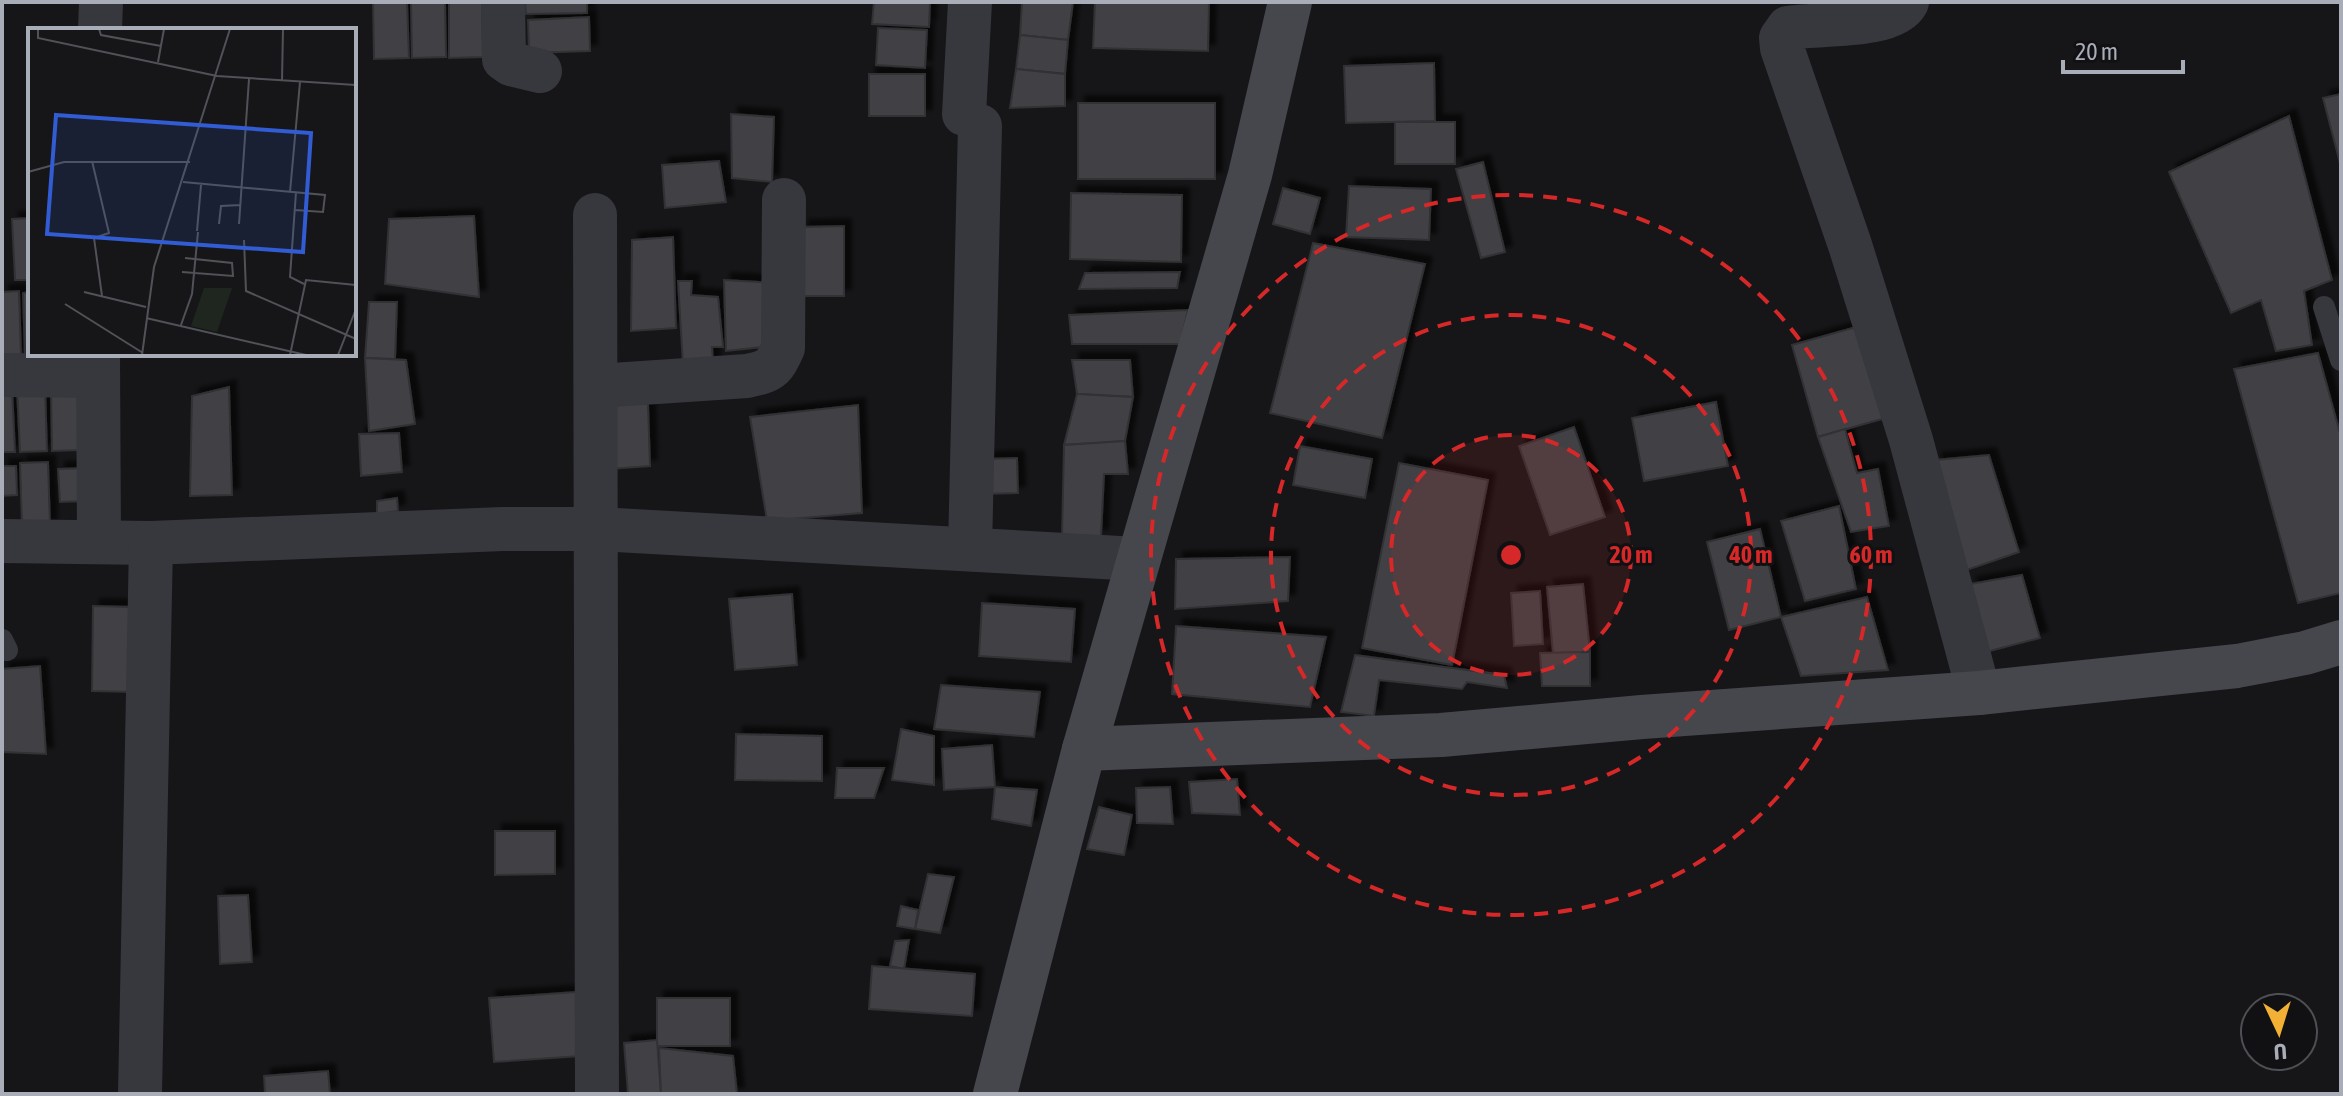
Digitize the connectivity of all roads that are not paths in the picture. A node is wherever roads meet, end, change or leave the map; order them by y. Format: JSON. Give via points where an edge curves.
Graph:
{"nodes":[{"id":1,"x":101,"y":2,"type":"edge"},
{"id":2,"x":503,"y":2,"type":"edge"},
{"id":3,"x":970,"y":2,"type":"edge"},
{"id":4,"x":1290,"y":2,"type":"edge"},
{"id":5,"x":1907,"y":2,"type":"edge"},
{"id":6,"x":100,"y":28,"type":"edge"},
{"id":7,"x":540,"y":71,"type":"dead end"},
{"id":8,"x":784,"y":200,"type":"dead end"},
{"id":9,"x":595,"y":215,"type":"dead end"},
{"id":10,"x":2324,"y":307,"type":"dead end"},
{"id":11,"x":2341,"y":360,"type":"edge"},
{"id":12,"x":98,"y":365,"type":"edge"},
{"id":13,"x":2,"y":375,"type":"edge"},
{"id":14,"x":597,"y":386,"type":"junction"},
{"id":15,"x":598,"y":529,"type":"junction"},
{"id":16,"x":99,"y":542,"type":"junction"},
{"id":17,"x":151,"y":543,"type":"junction"},
{"id":18,"x":4,"y":547,"type":"edge"},
{"id":19,"x":970,"y":549,"type":"junction"},
{"id":20,"x":1138,"y":559,"type":"junction"},
{"id":21,"x":2341,"y":642,"type":"edge"},
{"id":22,"x":1979,"y":693,"type":"junction"},
{"id":23,"x":1084,"y":749,"type":"junction"},
{"id":24,"x":140,"y":1094,"type":"edge"},
{"id":25,"x":597,"y":1094,"type":"edge"},
{"id":26,"x":995,"y":1094,"type":"edge"}],
"edges":[{"from":1,"to":6,"type":"street"},
{"from":2,"to":7,"type":"street","via":[[504,59]]},
{"from":3,"to":19,"type":"street"},
{"from":4,"to":20,"type":"street","via":[[1250,175]]},
{"from":5,"to":22,"type":"street","via":[[1879,20],[1788,28],[1782,48],[1911,440]]},
{"from":8,"to":14,"type":"street","via":[[783,348],[768,372]]},
{"from":9,"to":14,"type":"street"},
{"from":10,"to":11,"type":"lane"},
{"from":12,"to":13,"type":"street"},
{"from":12,"to":16,"type":"street"},
{"from":14,"to":15,"type":"street"},
{"from":15,"to":17,"type":"street"},
{"from":15,"to":19,"type":"street"},
{"from":15,"to":25,"type":"street"},
{"from":16,"to":17,"type":"street"},
{"from":16,"to":18,"type":"street"},
{"from":17,"to":24,"type":"street"},
{"from":19,"to":20,"type":"street"},
{"from":20,"to":23,"type":"street"},
{"from":21,"to":22,"type":"street","via":[[2237,666]]},
{"from":22,"to":23,"type":"street","via":[[1441,735]]},
{"from":23,"to":26,"type":"street"}]}
